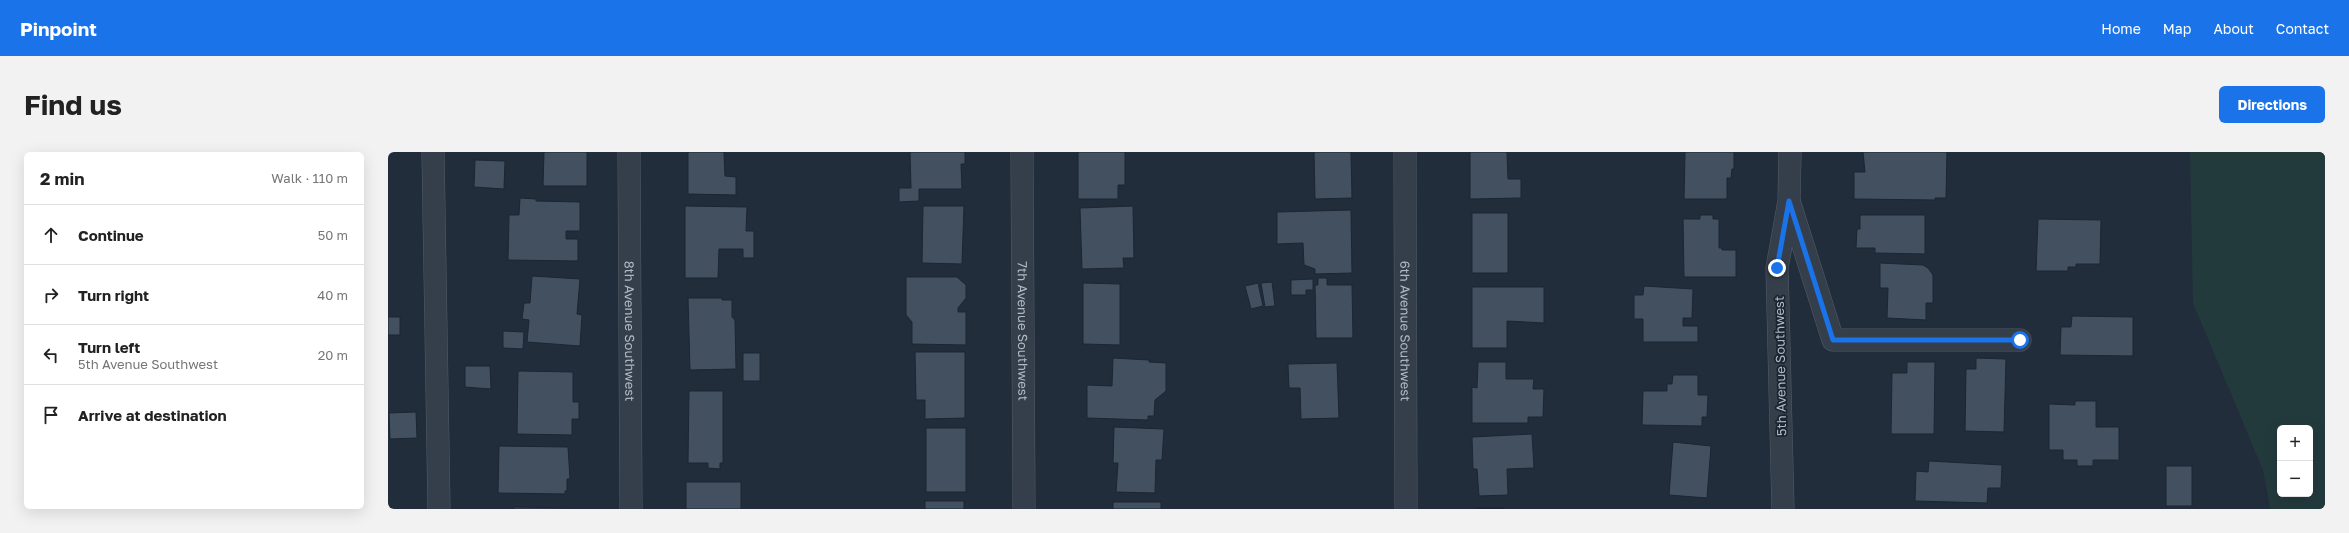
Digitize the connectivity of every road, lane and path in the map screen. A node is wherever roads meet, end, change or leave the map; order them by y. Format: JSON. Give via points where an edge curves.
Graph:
{"nodes":[{"id":1,"x":433,"y":152,"type":"edge"},
{"id":2,"x":629,"y":152,"type":"edge"},
{"id":3,"x":1022,"y":152,"type":"edge"},
{"id":4,"x":1405,"y":152,"type":"edge"},
{"id":5,"x":1790,"y":152,"type":"edge"},
{"id":6,"x":1789,"y":201,"type":"junction"},
{"id":7,"x":2020,"y":340,"type":"dead end"},
{"id":8,"x":439,"y":509,"type":"edge"},
{"id":9,"x":631,"y":509,"type":"edge"},
{"id":10,"x":1024,"y":509,"type":"edge"},
{"id":11,"x":1406,"y":509,"type":"edge"},
{"id":12,"x":1783,"y":509,"type":"edge"}],
"edges":[{"from":1,"to":8,"type":"street"},
{"from":2,"to":9,"type":"street","name":"8th Avenue Southwest"},
{"from":3,"to":10,"type":"street","name":"7th Avenue Southwest"},
{"from":4,"to":11,"type":"street","name":"6th Avenue Southwest"},
{"from":5,"to":6,"type":"street","name":"5th Avenue Southwest"},
{"from":6,"to":7,"type":"street","via":[[1833,340]]},
{"from":6,"to":12,"type":"street","name":"5th Avenue Southwest","via":[[1777,268]]}]}
